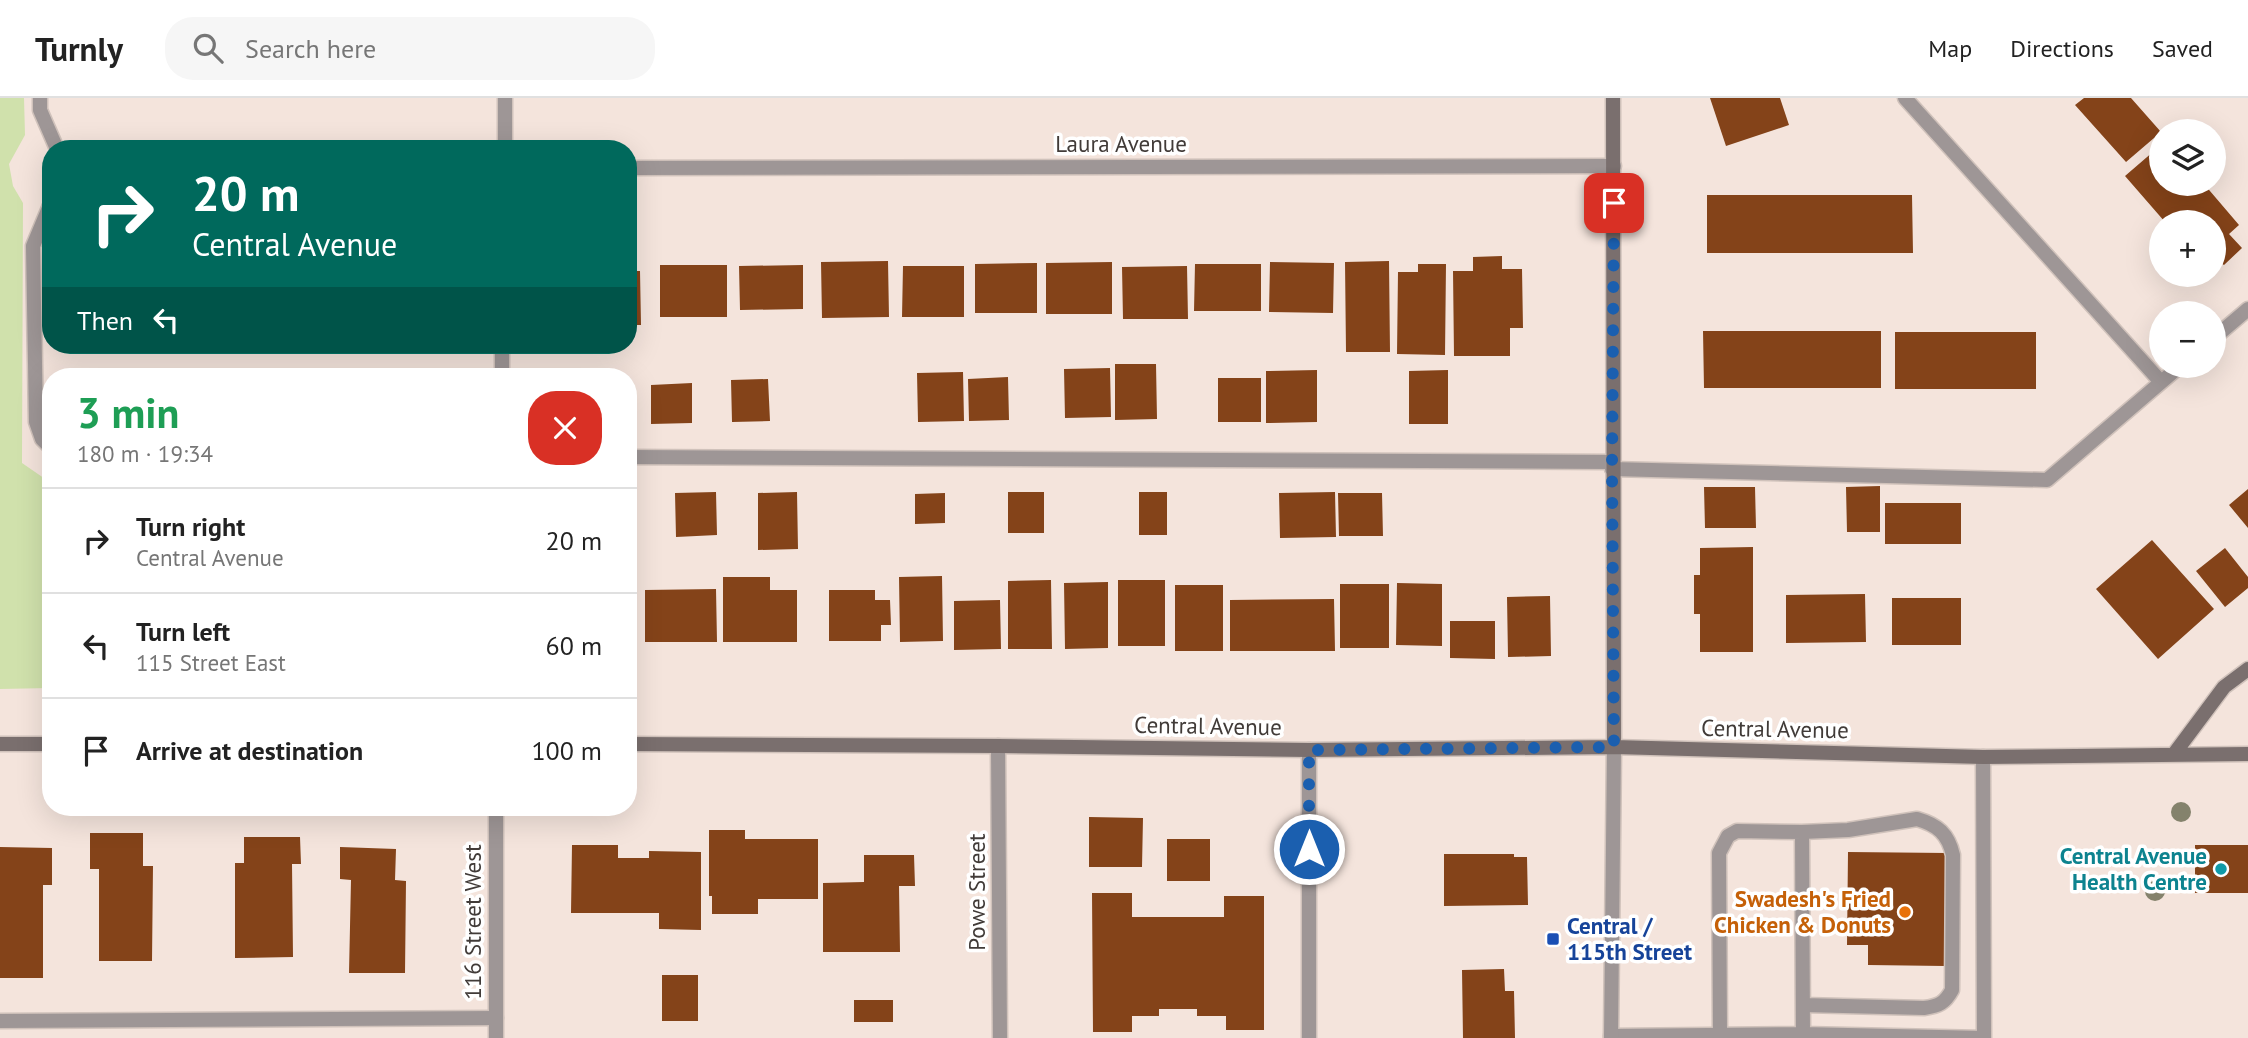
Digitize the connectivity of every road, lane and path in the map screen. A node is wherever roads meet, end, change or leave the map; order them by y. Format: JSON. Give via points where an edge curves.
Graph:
{"nodes":[{"id":1,"x":40,"y":98,"type":"edge"},
{"id":2,"x":505,"y":98,"type":"edge"},
{"id":3,"x":1613,"y":98,"type":"edge"},
{"id":4,"x":1905,"y":98,"type":"edge"},
{"id":5,"x":53,"y":140,"type":"edge"},
{"id":6,"x":505,"y":140,"type":"edge"},
{"id":7,"x":1614,"y":166,"type":"junction"},
{"id":8,"x":637,"y":168,"type":"edge"},
{"id":9,"x":42,"y":224,"type":"edge"},
{"id":10,"x":2248,"y":309,"type":"edge"},
{"id":11,"x":2226,"y":328,"type":"edge"},
{"id":12,"x":2166,"y":378,"type":"edge"},
{"id":13,"x":2161,"y":382,"type":"junction"},
{"id":14,"x":42,"y":439,"type":"edge"},
{"id":15,"x":637,"y":457,"type":"edge"},
{"id":16,"x":1612,"y":466,"type":"junction"},
{"id":17,"x":2248,"y":669,"type":"edge"},
{"id":18,"x":0,"y":744,"type":"edge"},
{"id":19,"x":42,"y":744,"type":"edge"},
{"id":20,"x":637,"y":744,"type":"edge"},
{"id":21,"x":998,"y":746,"type":"junction"},
{"id":22,"x":1614,"y":747,"type":"junction"},
{"id":23,"x":1309,"y":750,"type":"junction"},
{"id":24,"x":2174,"y":754,"type":"junction"},
{"id":25,"x":2248,"y":754,"type":"edge"},
{"id":26,"x":1983,"y":757,"type":"junction"},
{"id":27,"x":496,"y":816,"type":"edge"},
{"id":28,"x":1801,"y":832,"type":"junction"},
{"id":29,"x":1803,"y":1005,"type":"junction"},
{"id":30,"x":496,"y":1018,"type":"junction"},
{"id":31,"x":0,"y":1021,"type":"edge"},
{"id":32,"x":1803,"y":1034,"type":"junction"},
{"id":33,"x":1720,"y":1035,"type":"junction"},
{"id":34,"x":1611,"y":1037,"type":"edge"},
{"id":35,"x":496,"y":1038,"type":"edge"},
{"id":36,"x":1000,"y":1038,"type":"edge"},
{"id":37,"x":1309,"y":1038,"type":"edge"},
{"id":38,"x":1984,"y":1038,"type":"edge"}],
"edges":[{"from":1,"to":5,"type":"street","via":[[40,110]]},
{"from":2,"to":6,"type":"street"},
{"from":3,"to":7,"type":"main road"},
{"from":4,"to":13,"type":"street"},
{"from":7,"to":8,"type":"street","name":"Laura Avenue"},
{"from":7,"to":16,"type":"main road"},
{"from":9,"to":14,"type":"street","via":[[33,246],[36,422]]},
{"from":10,"to":11,"type":"street"},
{"from":12,"to":13,"type":"street"},
{"from":13,"to":16,"type":"street","via":[[2047,480]]},
{"from":15,"to":16,"type":"street"},
{"from":16,"to":22,"type":"main road"},
{"from":17,"to":24,"type":"main road","via":[[2224,687]]},
{"from":18,"to":19,"type":"main road"},
{"from":20,"to":21,"type":"main road","name":"Central Avenue"},
{"from":21,"to":23,"type":"main road","name":"Central Avenue"},
{"from":21,"to":36,"type":"street","name":"Powe Street"},
{"from":22,"to":23,"type":"main road","name":"Central Avenue"},
{"from":22,"to":26,"type":"main road","name":"Central Avenue"},
{"from":22,"to":34,"type":"street"},
{"from":23,"to":37,"type":"street"},
{"from":24,"to":25,"type":"main road","name":"Central Avenue"},
{"from":24,"to":26,"type":"main road","name":"Central Avenue"},
{"from":26,"to":38,"type":"street"},
{"from":27,"to":30,"type":"street","name":"116 Street West"},
{"from":28,"to":29,"type":"street"},
{"from":28,"to":29,"type":"street","via":[[1917,820],[1941,829],[1953,855],[1952,990],[1946,1001],[1924,1008]]},
{"from":28,"to":33,"type":"street","via":[[1737,831],[1728,836],[1719,853]]},
{"from":29,"to":32,"type":"street"},
{"from":30,"to":31,"type":"street"},
{"from":30,"to":35,"type":"street","name":"116 Street West"},
{"from":32,"to":33,"type":"street"},
{"from":32,"to":38,"type":"street"},
{"from":33,"to":34,"type":"street"}]}
